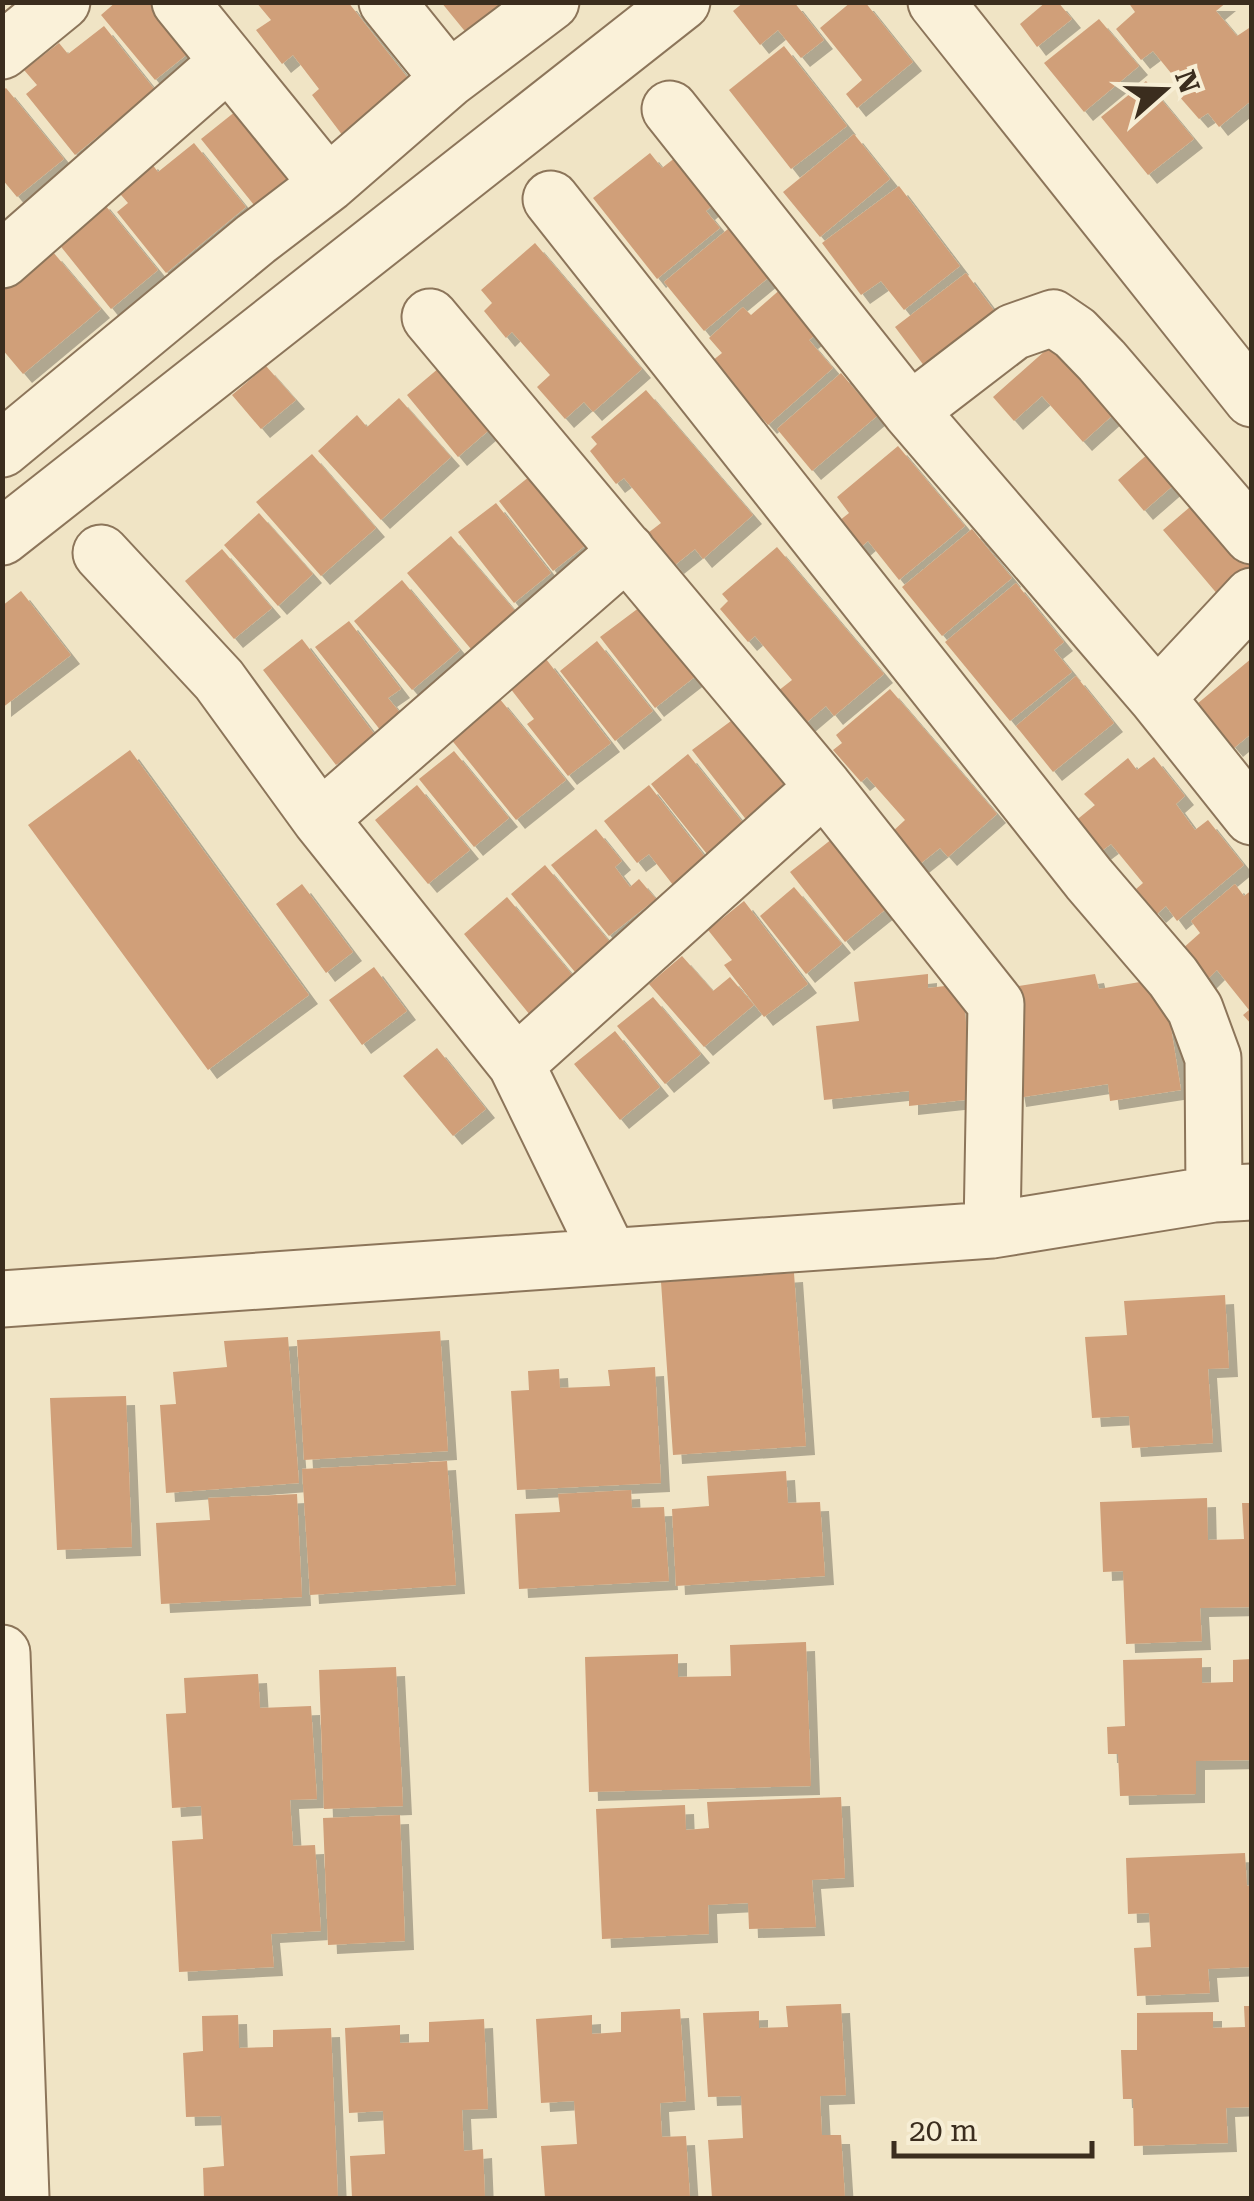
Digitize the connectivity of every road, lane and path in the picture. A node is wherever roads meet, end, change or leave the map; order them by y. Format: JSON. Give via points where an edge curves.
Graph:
{"nodes":[{"id":1,"x":62,"y":2,"type":"edge"},
{"id":2,"x":180,"y":2,"type":"edge"},
{"id":3,"x":388,"y":2,"type":"edge"},
{"id":4,"x":551,"y":2,"type":"edge"},
{"id":5,"x":682,"y":2,"type":"edge"},
{"id":6,"x":936,"y":2,"type":"edge"},
{"id":7,"x":2,"y":51,"type":"edge"},
{"id":8,"x":227,"y":63,"type":"junction"},
{"id":9,"x":450,"y":79,"type":"junction"},
{"id":10,"x":670,"y":109,"type":"dead end"},
{"id":11,"x":328,"y":184,"type":"junction"},
{"id":12,"x":551,"y":199,"type":"dead end"},
{"id":13,"x":2,"y":260,"type":"edge"},
{"id":14,"x":430,"y":317,"type":"dead end"},
{"id":15,"x":1252,"y":399,"type":"edge"},
{"id":16,"x":910,"y":411,"type":"junction"},
{"id":17,"x":11,"y":426,"type":"edge"},
{"id":18,"x":1252,"y":536,"type":"edge"},
{"id":19,"x":2,"y":537,"type":"edge"},
{"id":20,"x":627,"y":551,"type":"junction"},
{"id":21,"x":101,"y":553,"type":"dead end"},
{"id":22,"x":1252,"y":596,"type":"edge"},
{"id":23,"x":1157,"y":698,"type":"junction"},
{"id":24,"x":824,"y":786,"type":"junction"},
{"id":25,"x":1252,"y":817,"type":"edge"},
{"id":26,"x":320,"y":819,"type":"junction"},
{"id":27,"x":516,"y":1064,"type":"junction"},
{"id":28,"x":1233,"y":1193,"type":"edge"},
{"id":29,"x":992,"y":1230,"type":"junction"},
{"id":30,"x":608,"y":1256,"type":"junction"},
{"id":31,"x":2,"y":1298,"type":"edge"},
{"id":32,"x":2,"y":1652,"type":"edge"},
{"id":33,"x":21,"y":2198,"type":"edge"}],
"edges":[{"from":1,"to":7,"type":"street"},
{"from":2,"to":8,"type":"street"},
{"from":3,"to":9,"type":"street"},
{"from":4,"to":9,"type":"street"},
{"from":5,"to":19,"type":"street"},
{"from":6,"to":15,"type":"street"},
{"from":8,"to":11,"type":"street"},
{"from":8,"to":13,"type":"street"},
{"from":9,"to":11,"type":"street"},
{"from":10,"to":16,"type":"street"},
{"from":11,"to":17,"type":"street"},
{"from":12,"to":28,"type":"street","via":[[1196,1009],[1213,1058]]},
{"from":14,"to":20,"type":"street"},
{"from":16,"to":18,"type":"street","via":[[1013,332],[1053,318],[1102,361]]},
{"from":16,"to":23,"type":"street"},
{"from":20,"to":24,"type":"street"},
{"from":20,"to":26,"type":"street"},
{"from":21,"to":26,"type":"street","via":[[219,680]]},
{"from":22,"to":23,"type":"street"},
{"from":23,"to":25,"type":"street"},
{"from":24,"to":27,"type":"street"},
{"from":24,"to":29,"type":"street","via":[[996,1004]]},
{"from":26,"to":27,"type":"street"},
{"from":27,"to":30,"type":"street"},
{"from":28,"to":29,"type":"street"},
{"from":29,"to":30,"type":"street"},
{"from":30,"to":31,"type":"street"},
{"from":32,"to":33,"type":"street"}]}
